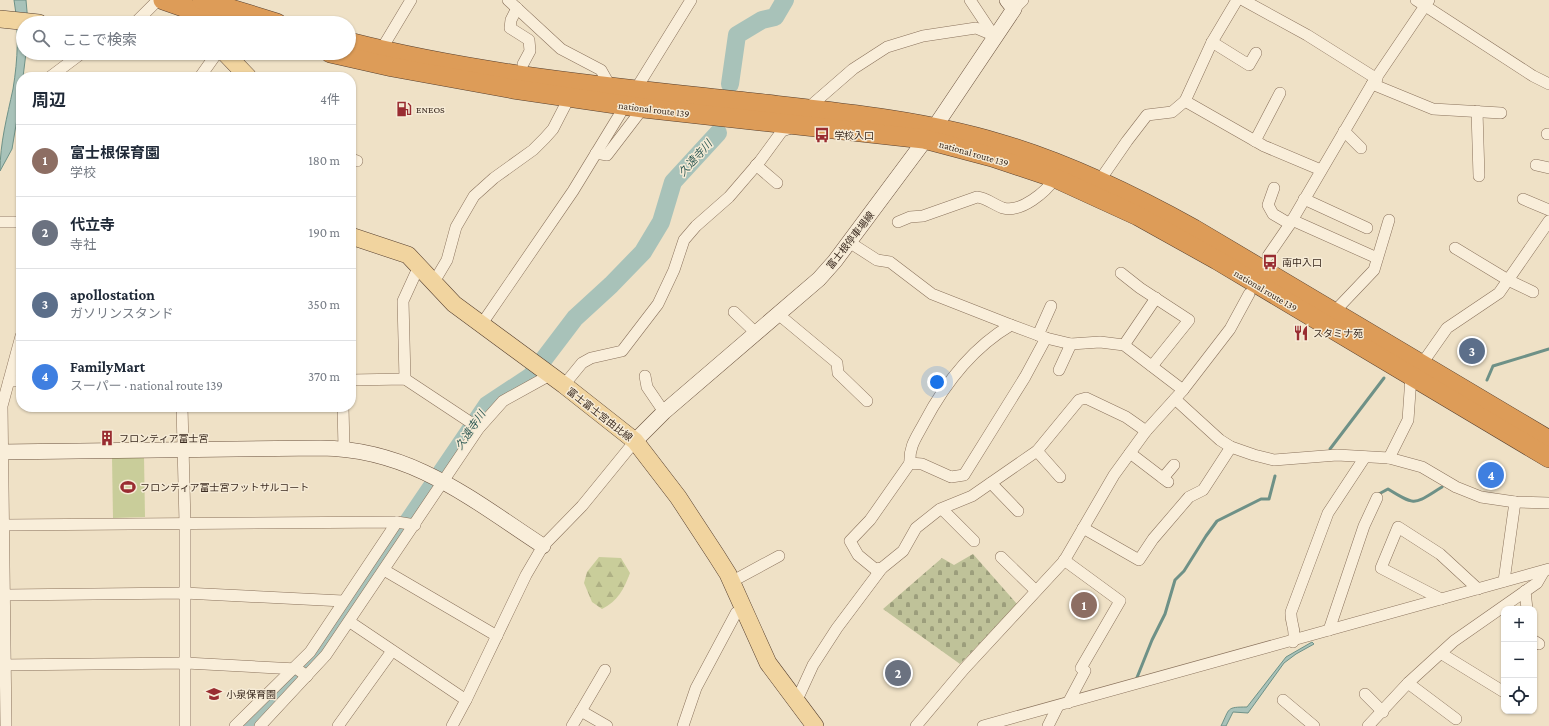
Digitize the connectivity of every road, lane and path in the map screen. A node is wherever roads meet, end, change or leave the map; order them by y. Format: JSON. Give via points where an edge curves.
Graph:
{"nodes":[{"id":1,"x":158,"y":0,"type":"edge"},
{"id":2,"x":163,"y":0,"type":"edge"},
{"id":3,"x":202,"y":0,"type":"edge"},
{"id":4,"x":411,"y":0,"type":"edge"},
{"id":5,"x":508,"y":0,"type":"edge"},
{"id":6,"x":691,"y":0,"type":"edge"},
{"id":7,"x":970,"y":0,"type":"edge"},
{"id":8,"x":1237,"y":0,"type":"edge"},
{"id":9,"x":1243,"y":0,"type":"edge"},
{"id":10,"x":1423,"y":2,"type":"edge"},
{"id":11,"x":1015,"y":3,"type":"edge"},
{"id":12,"x":517,"y":8,"type":"junction"},
{"id":13,"x":142,"y":16,"type":"edge"},
{"id":14,"x":209,"y":16,"type":"edge"},
{"id":15,"x":254,"y":16,"type":"edge"},
{"id":16,"x":675,"y":26,"type":"junction"},
{"id":17,"x":995,"y":36,"type":"junction"},
{"id":18,"x":1212,"y":42,"type":"junction"},
{"id":19,"x":356,"y":44,"type":"edge"},
{"id":20,"x":381,"y":50,"type":"junction"},
{"id":21,"x":1256,"y":53,"type":"dead end"},
{"id":22,"x":356,"y":59,"type":"edge"},
{"id":23,"x":73,"y":60,"type":"edge"},
{"id":24,"x":212,"y":60,"type":"edge"},
{"id":25,"x":231,"y":60,"type":"edge"},
{"id":26,"x":523,"y":64,"type":"dead end"},
{"id":27,"x":57,"y":72,"type":"edge"},
{"id":28,"x":204,"y":72,"type":"edge"},
{"id":29,"x":243,"y":72,"type":"edge"},
{"id":30,"x":1374,"y":82,"type":"junction"},
{"id":31,"x":1549,"y":84,"type":"edge"},
{"id":32,"x":643,"y":85,"type":"junction"},
{"id":33,"x":610,"y":86,"type":"junction"},
{"id":34,"x":1280,"y":93,"type":"dead end"},
{"id":35,"x":570,"y":96,"type":"junction"},
{"id":36,"x":1185,"y":101,"type":"junction"},
{"id":37,"x":643,"y":108,"type":"junction"},
{"id":38,"x":1477,"y":111,"type":"junction"},
{"id":39,"x":1501,"y":113,"type":"dead end"},
{"id":40,"x":620,"y":114,"type":"dead end"},
{"id":41,"x":803,"y":117,"type":"junction"},
{"id":42,"x":1344,"y":131,"type":"junction"},
{"id":43,"x":929,"y":133,"type":"junction"},
{"id":44,"x":1255,"y":142,"type":"junction"},
{"id":45,"x":1361,"y":148,"type":"dead end"},
{"id":46,"x":596,"y":153,"type":"junction"},
{"id":47,"x":756,"y":165,"type":"junction"},
{"id":48,"x":1536,"y":165,"type":"dead end"},
{"id":49,"x":1549,"y":168,"type":"edge"},
{"id":50,"x":1321,"y":170,"type":"junction"},
{"id":51,"x":1479,"y":176,"type":"dead end"},
{"id":52,"x":1054,"y":178,"type":"junction"},
{"id":53,"x":1100,"y":180,"type":"junction"},
{"id":54,"x":777,"y":183,"type":"dead end"},
{"id":55,"x":1274,"y":188,"type":"dead end"},
{"id":56,"x":1304,"y":199,"type":"junction"},
{"id":57,"x":1524,"y":199,"type":"dead end"},
{"id":58,"x":1549,"y":210,"type":"edge"},
{"id":59,"x":1389,"y":220,"type":"dead end"},
{"id":60,"x":1549,"y":221,"type":"edge"},
{"id":61,"x":0,"y":222,"type":"edge"},
{"id":62,"x":16,"y":222,"type":"edge"},
{"id":63,"x":898,"y":222,"type":"dead end"},
{"id":64,"x":1291,"y":222,"type":"junction"},
{"id":65,"x":1367,"y":228,"type":"dead end"},
{"id":66,"x":356,"y":240,"type":"edge"},
{"id":67,"x":850,"y":242,"type":"junction"},
{"id":68,"x":1455,"y":248,"type":"dead end"},
{"id":69,"x":1268,"y":256,"type":"dead end"},
{"id":70,"x":1377,"y":258,"type":"junction"},
{"id":71,"x":419,"y":266,"type":"junction"},
{"id":72,"x":1121,"y":273,"type":"dead end"},
{"id":73,"x":1508,"y":280,"type":"junction"},
{"id":74,"x":434,"y":282,"type":"junction"},
{"id":75,"x":1533,"y":292,"type":"dead end"},
{"id":76,"x":1249,"y":294,"type":"dead end"},
{"id":77,"x":1156,"y":298,"type":"junction"},
{"id":78,"x":1051,"y":306,"type":"dead end"},
{"id":79,"x":734,"y":312,"type":"dead end"},
{"id":80,"x":1334,"y":312,"type":"junction"},
{"id":81,"x":778,"y":314,"type":"junction"},
{"id":82,"x":481,"y":325,"type":"junction"},
{"id":83,"x":1011,"y":325,"type":"junction"},
{"id":84,"x":756,"y":333,"type":"junction"},
{"id":85,"x":1042,"y":337,"type":"junction"},
{"id":86,"x":1071,"y":344,"type":"junction"},
{"id":87,"x":1124,"y":345,"type":"junction"},
{"id":88,"x":16,"y":355,"type":"edge"},
{"id":89,"x":1152,"y":366,"type":"junction"},
{"id":90,"x":542,"y":369,"type":"junction"},
{"id":91,"x":1059,"y":370,"type":"dead end"},
{"id":92,"x":1416,"y":371,"type":"junction"},
{"id":93,"x":645,"y":376,"type":"dead end"},
{"id":94,"x":405,"y":379,"type":"junction"},
{"id":95,"x":356,"y":380,"type":"edge"},
{"id":96,"x":9,"y":381,"type":"junction"},
{"id":97,"x":16,"y":381,"type":"edge"},
{"id":98,"x":564,"y":385,"type":"junction"},
{"id":99,"x":1183,"y":390,"type":"junction"},
{"id":100,"x":1174,"y":399,"type":"junction"},
{"id":101,"x":867,"y":401,"type":"dead end"},
{"id":102,"x":182,"y":412,"type":"edge"},
{"id":103,"x":343,"y":412,"type":"edge"},
{"id":104,"x":664,"y":412,"type":"junction"},
{"id":105,"x":475,"y":426,"type":"junction"},
{"id":106,"x":1146,"y":431,"type":"junction"},
{"id":107,"x":1549,"y":440,"type":"edge"},
{"id":108,"x":635,"y":441,"type":"junction"},
{"id":109,"x":1231,"y":447,"type":"junction"},
{"id":110,"x":344,"y":448,"type":"junction"},
{"id":111,"x":183,"y":450,"type":"junction"},
{"id":112,"x":1037,"y":451,"type":"junction"},
{"id":113,"x":2,"y":452,"type":"edge"},
{"id":114,"x":1130,"y":453,"type":"junction"},
{"id":115,"x":1365,"y":457,"type":"junction"},
{"id":116,"x":1389,"y":458,"type":"junction"},
{"id":117,"x":1549,"y":458,"type":"edge"},
{"id":118,"x":910,"y":463,"type":"junction"},
{"id":119,"x":1174,"y":464,"type":"dead end"},
{"id":120,"x":1060,"y":477,"type":"dead end"},
{"id":121,"x":439,"y":479,"type":"junction"},
{"id":122,"x":991,"y":483,"type":"junction"},
{"id":123,"x":1377,"y":498,"type":"dead end"},
{"id":124,"x":1515,"y":502,"type":"junction"},
{"id":125,"x":1549,"y":503,"type":"edge"},
{"id":126,"x":942,"y":509,"type":"junction"},
{"id":127,"x":1018,"y":511,"type":"dead end"},
{"id":128,"x":185,"y":523,"type":"junction"},
{"id":129,"x":405,"y":523,"type":"junction"},
{"id":130,"x":4,"y":525,"type":"junction"},
{"id":131,"x":1083,"y":528,"type":"junction"},
{"id":132,"x":974,"y":540,"type":"dead end"},
{"id":133,"x":543,"y":546,"type":"junction"},
{"id":134,"x":779,"y":556,"type":"dead end"},
{"id":135,"x":1001,"y":557,"type":"dead end"},
{"id":136,"x":1064,"y":560,"type":"junction"},
{"id":137,"x":882,"y":568,"type":"junction"},
{"id":138,"x":384,"y":570,"type":"junction"},
{"id":139,"x":1546,"y":570,"type":"edge"},
{"id":140,"x":1504,"y":581,"type":"junction"},
{"id":141,"x":731,"y":582,"type":"junction"},
{"id":142,"x":1478,"y":589,"type":"junction"},
{"id":143,"x":1035,"y":590,"type":"junction"},
{"id":144,"x":1525,"y":591,"type":"junction"},
{"id":145,"x":184,"y":593,"type":"junction"},
{"id":146,"x":5,"y":595,"type":"junction"},
{"id":147,"x":1441,"y":599,"type":"junction"},
{"id":148,"x":343,"y":601,"type":"junction"},
{"id":149,"x":1527,"y":606,"type":"edge"},
{"id":150,"x":743,"y":608,"type":"junction"},
{"id":151,"x":350,"y":622,"type":"junction"},
{"id":152,"x":1329,"y":630,"type":"junction"},
{"id":153,"x":497,"y":636,"type":"junction"},
{"id":154,"x":1293,"y":642,"type":"junction"},
{"id":155,"x":392,"y":651,"type":"junction"},
{"id":156,"x":1442,"y":654,"type":"junction"},
{"id":157,"x":186,"y":662,"type":"junction"},
{"id":158,"x":3,"y":665,"type":"edge"},
{"id":159,"x":605,"y":670,"type":"dead end"},
{"id":160,"x":300,"y":672,"type":"junction"},
{"id":161,"x":1408,"y":683,"type":"junction"},
{"id":162,"x":1501,"y":690,"type":"edge"},
{"id":163,"x":1365,"y":694,"type":"dead end"},
{"id":164,"x":466,"y":700,"type":"junction"},
{"id":165,"x":1283,"y":700,"type":"dead end"},
{"id":166,"x":796,"y":702,"type":"junction"},
{"id":167,"x":1063,"y":705,"type":"junction"},
{"id":168,"x":581,"y":711,"type":"junction"},
{"id":169,"x":1383,"y":712,"type":"junction"},
{"id":170,"x":1456,"y":719,"type":"dead end"},
{"id":171,"x":6,"y":726,"type":"edge"},
{"id":172,"x":185,"y":726,"type":"edge"},
{"id":173,"x":235,"y":726,"type":"edge"},
{"id":174,"x":260,"y":726,"type":"edge"},
{"id":175,"x":338,"y":726,"type":"edge"},
{"id":176,"x":452,"y":726,"type":"edge"},
{"id":177,"x":572,"y":726,"type":"edge"},
{"id":178,"x":607,"y":726,"type":"edge"},
{"id":179,"x":683,"y":726,"type":"edge"},
{"id":180,"x":815,"y":726,"type":"edge"},
{"id":181,"x":916,"y":726,"type":"edge"},
{"id":182,"x":983,"y":726,"type":"edge"},
{"id":183,"x":1048,"y":726,"type":"edge"},
{"id":184,"x":1314,"y":726,"type":"edge"},
{"id":185,"x":1368,"y":726,"type":"edge"}],
"edges":[{"from":1,"to":13,"type":"street"},
{"from":2,"to":14,"type":"highway"},
{"from":3,"to":15,"type":"highway"},
{"from":4,"to":20,"type":"street"},
{"from":5,"to":12,"type":"street"},
{"from":6,"to":16,"type":"street"},
{"from":7,"to":17,"type":"street"},
{"from":8,"to":18,"type":"street"},
{"from":9,"to":30,"type":"street","via":[[1307,35]]},
{"from":10,"to":30,"type":"street"},
{"from":10,"to":31,"type":"street","via":[[1533,76]]},
{"from":11,"to":17,"type":"main road","name":"富士根停車場線"},
{"from":12,"to":26,"type":"street","via":[[510,28],[528,40],[530,51]]},
{"from":12,"to":33,"type":"street","via":[[561,49],[601,70]]},
{"from":16,"to":32,"type":"street"},
{"from":16,"to":32,"type":"street","via":[[677,35]]},
{"from":17,"to":41,"type":"street","via":[[976,28],[923,36],[887,47],[853,69]]},
{"from":17,"to":43,"type":"main road","name":"富士根停車場線"},
{"from":18,"to":21,"type":"street","via":[[1249,65]]},
{"from":18,"to":36,"type":"street"},
{"from":19,"to":20,"type":"highway","name":"national route 139"},
{"from":20,"to":33,"type":"highway","name":"national route 139","via":[[506,73]]},
{"from":22,"to":35,"type":"highway","name":"national route 139","via":[[513,89]]},
{"from":23,"to":27,"type":"street"},
{"from":24,"to":28,"type":"street"},
{"from":25,"to":29,"type":"main road"},
{"from":30,"to":38,"type":"street","via":[[1433,109]]},
{"from":30,"to":42,"type":"street"},
{"from":32,"to":33,"type":"highway","name":"national route 139"},
{"from":32,"to":41,"type":"highway","name":"national route 139"},
{"from":34,"to":44,"type":"street"},
{"from":35,"to":37,"type":"highway","name":"national route 139"},
{"from":35,"to":74,"type":"street","via":[[553,129],[545,138],[474,196],[456,227],[447,260]]},
{"from":36,"to":44,"type":"street"},
{"from":36,"to":53,"type":"street","via":[[1172,112],[1147,115]]},
{"from":37,"to":41,"type":"highway","name":"national route 139"},
{"from":37,"to":46,"type":"street","via":[[607,155]]},
{"from":38,"to":39,"type":"street"},
{"from":38,"to":51,"type":"street"},
{"from":40,"to":46,"type":"street"},
{"from":41,"to":43,"type":"highway","name":"national route 139"},
{"from":41,"to":47,"type":"street","via":[[782,131]]},
{"from":42,"to":45,"type":"street"},
{"from":42,"to":50,"type":"street"},
{"from":43,"to":52,"type":"highway","name":"national route 139"},
{"from":43,"to":53,"type":"highway","name":"national route 139","via":[[996,142]]},
{"from":43,"to":67,"type":"main road","name":"富士根停車場線"},
{"from":44,"to":50,"type":"street"},
{"from":46,"to":82,"type":"street","via":[[573,191]]},
{"from":47,"to":54,"type":"street"},
{"from":47,"to":98,"type":"street","via":[[729,197],[684,240],[674,270],[658,304],[622,351],[591,358],[582,363]]},
{"from":48,"to":49,"type":"street"},
{"from":50,"to":56,"type":"street"},
{"from":52,"to":63,"type":"street","via":[[1039,195],[1018,208],[1001,208],[984,198],[977,197]]},
{"from":52,"to":92,"type":"highway","name":"national route 139","via":[[1145,220]]},
{"from":53,"to":80,"type":"highway","name":"national route 139","via":[[1194,229]]},
{"from":55,"to":64,"type":"street","via":[[1268,205],[1273,214]]},
{"from":56,"to":64,"type":"street"},
{"from":56,"to":65,"type":"street"},
{"from":57,"to":58,"type":"street"},
{"from":59,"to":70,"type":"street"},
{"from":60,"to":73,"type":"street"},
{"from":61,"to":62,"type":"street"},
{"from":64,"to":69,"type":"street"},
{"from":64,"to":70,"type":"street"},
{"from":66,"to":71,"type":"main road","name":"富士富士宮由比線","via":[[408,255]]},
{"from":67,"to":81,"type":"main road","name":"富士根停車場線","via":[[819,279]]},
{"from":67,"to":83,"type":"street","via":[[877,260],[890,262],[932,294]]},
{"from":68,"to":73,"type":"street"},
{"from":70,"to":80,"type":"street","via":[[1374,270]]},
{"from":71,"to":74,"type":"main road","name":"富士富士宮由比線"},
{"from":71,"to":94,"type":"street","via":[[403,301]]},
{"from":72,"to":77,"type":"street"},
{"from":73,"to":75,"type":"street"},
{"from":73,"to":92,"type":"street","via":[[1498,293],[1446,328]]},
{"from":74,"to":82,"type":"main road","name":"富士富士宮由比線","via":[[449,300]]},
{"from":76,"to":99,"type":"street","via":[[1230,329]]},
{"from":77,"to":87,"type":"street"},
{"from":77,"to":89,"type":"street","via":[[1189,320]]},
{"from":78,"to":85,"type":"street"},
{"from":79,"to":84,"type":"street"},
{"from":80,"to":92,"type":"highway","name":"national route 139"},
{"from":81,"to":84,"type":"main road","name":"富士根停車場線"},
{"from":81,"to":101,"type":"street","via":[[837,363],[838,373]]},
{"from":82,"to":90,"type":"main road","name":"富士富士宮由比線"},
{"from":83,"to":85,"type":"street"},
{"from":83,"to":118,"type":"street","via":[[975,351],[938,397],[909,451]]},
{"from":84,"to":104,"type":"main road","name":"富士根停車場線"},
{"from":85,"to":86,"type":"street"},
{"from":85,"to":118,"type":"street","via":[[1025,377],[964,475],[951,477],[922,464]]},
{"from":86,"to":87,"type":"street","via":[[1100,342]]},
{"from":86,"to":91,"type":"street"},
{"from":87,"to":89,"type":"street"},
{"from":88,"to":96,"type":"street"},
{"from":89,"to":99,"type":"street"},
{"from":90,"to":98,"type":"main road","name":"富士富士宮由比線"},
{"from":90,"to":105,"type":"street"},
{"from":92,"to":107,"type":"highway","name":"national route 139"},
{"from":92,"to":116,"type":"street","via":[[1408,420]]},
{"from":92,"to":117,"type":"highway","name":"national route 139"},
{"from":93,"to":104,"type":"street","via":[[647,387]]},
{"from":94,"to":95,"type":"street"},
{"from":94,"to":105,"type":"street"},
{"from":96,"to":97,"type":"street"},
{"from":96,"to":113,"type":"street","via":[[2,406]]},
{"from":98,"to":108,"type":"main road","name":"富士富士宮由比線"},
{"from":99,"to":100,"type":"street"},
{"from":100,"to":106,"type":"street"},
{"from":100,"to":109,"type":"street"},
{"from":102,"to":111,"type":"street"},
{"from":103,"to":110,"type":"street"},
{"from":104,"to":108,"type":"main road","name":"富士根停車場線"},
{"from":105,"to":121,"type":"street"},
{"from":106,"to":112,"type":"street","via":[[1126,417],[1086,398],[1079,400]]},
{"from":106,"to":114,"type":"street"},
{"from":108,"to":133,"type":"street","via":[[582,506]]},
{"from":108,"to":141,"type":"main road","name":"富士富士宮由比線","via":[[682,504]]},
{"from":109,"to":115,"type":"street","via":[[1274,460],[1337,455]]},
{"from":109,"to":131,"type":"street","via":[[1203,490],[1189,497],[1138,560]]},
{"from":110,"to":111,"type":"main road"},
{"from":110,"to":121,"type":"main road","via":[[378,454],[406,463]]},
{"from":111,"to":113,"type":"main road"},
{"from":111,"to":128,"type":"street"},
{"from":112,"to":120,"type":"street"},
{"from":112,"to":122,"type":"street"},
{"from":113,"to":130,"type":"street"},
{"from":114,"to":119,"type":"street","via":[[1166,480]]},
{"from":114,"to":131,"type":"street"},
{"from":115,"to":116,"type":"street"},
{"from":115,"to":154,"type":"street","via":[[1328,514],[1291,612],[1290,620],[1295,635]]},
{"from":116,"to":124,"type":"street","via":[[1422,467],[1456,487],[1481,497]]},
{"from":118,"to":137,"type":"street","via":[[870,520],[850,541],[858,555],[875,569]]},
{"from":121,"to":129,"type":"street"},
{"from":121,"to":133,"type":"main road"},
{"from":122,"to":126,"type":"street","via":[[972,496]]},
{"from":122,"to":127,"type":"street"},
{"from":123,"to":152,"type":"street","via":[[1364,526]]},
{"from":124,"to":125,"type":"street"},
{"from":124,"to":140,"type":"street"},
{"from":126,"to":132,"type":"street"},
{"from":126,"to":137,"type":"street","via":[[916,528],[903,551]]},
{"from":128,"to":129,"type":"street"},
{"from":128,"to":130,"type":"street"},
{"from":128,"to":145,"type":"street"},
{"from":129,"to":138,"type":"street"},
{"from":129,"to":148,"type":"street"},
{"from":130,"to":146,"type":"street"},
{"from":131,"to":136,"type":"street"},
{"from":133,"to":153,"type":"street"},
{"from":134,"to":141,"type":"street"},
{"from":135,"to":143,"type":"street"},
{"from":136,"to":143,"type":"street"},
{"from":136,"to":167,"type":"street","via":[[1120,601],[1081,668],[1085,671]]},
{"from":137,"to":166,"type":"street","via":[[813,665]]},
{"from":138,"to":151,"type":"street"},
{"from":138,"to":153,"type":"street"},
{"from":139,"to":140,"type":"street"},
{"from":139,"to":144,"type":"street","via":[[1537,583]]},
{"from":140,"to":142,"type":"street"},
{"from":141,"to":150,"type":"main road","name":"富士富士宮由比線"},
{"from":142,"to":147,"type":"street"},
{"from":142,"to":147,"type":"street","via":[[1440,554],[1398,527],[1381,568]]},
{"from":143,"to":181,"type":"street"},
{"from":144,"to":149,"type":"street"},
{"from":144,"to":156,"type":"street","via":[[1454,641]]},
{"from":145,"to":146,"type":"street"},
{"from":145,"to":148,"type":"street"},
{"from":145,"to":157,"type":"street"},
{"from":146,"to":158,"type":"street"},
{"from":147,"to":152,"type":"street"},
{"from":148,"to":160,"type":"street"},
{"from":150,"to":166,"type":"main road","name":"富士富士宮由比線","via":[[768,663]]},
{"from":150,"to":179,"type":"street","via":[[736,613],[696,688]]},
{"from":151,"to":155,"type":"street"},
{"from":151,"to":160,"type":"street","via":[[326,656]]},
{"from":152,"to":154,"type":"street"},
{"from":153,"to":164,"type":"street"},
{"from":154,"to":167,"type":"street"},
{"from":155,"to":164,"type":"street"},
{"from":155,"to":175,"type":"street"},
{"from":156,"to":161,"type":"street"},
{"from":156,"to":162,"type":"street"},
{"from":157,"to":158,"type":"street"},
{"from":157,"to":160,"type":"street"},
{"from":157,"to":172,"type":"street"},
{"from":158,"to":171,"type":"street"},
{"from":159,"to":168,"type":"street"},
{"from":160,"to":173,"type":"street"},
{"from":160,"to":174,"type":"street"},
{"from":161,"to":169,"type":"street"},
{"from":161,"to":170,"type":"street"},
{"from":163,"to":169,"type":"street"},
{"from":164,"to":176,"type":"street"},
{"from":165,"to":184,"type":"street"},
{"from":166,"to":180,"type":"main road","name":"富士富士宮由比線"},
{"from":167,"to":182,"type":"street"},
{"from":167,"to":183,"type":"street"},
{"from":168,"to":177,"type":"street"},
{"from":168,"to":178,"type":"street"},
{"from":169,"to":185,"type":"street"}]}
